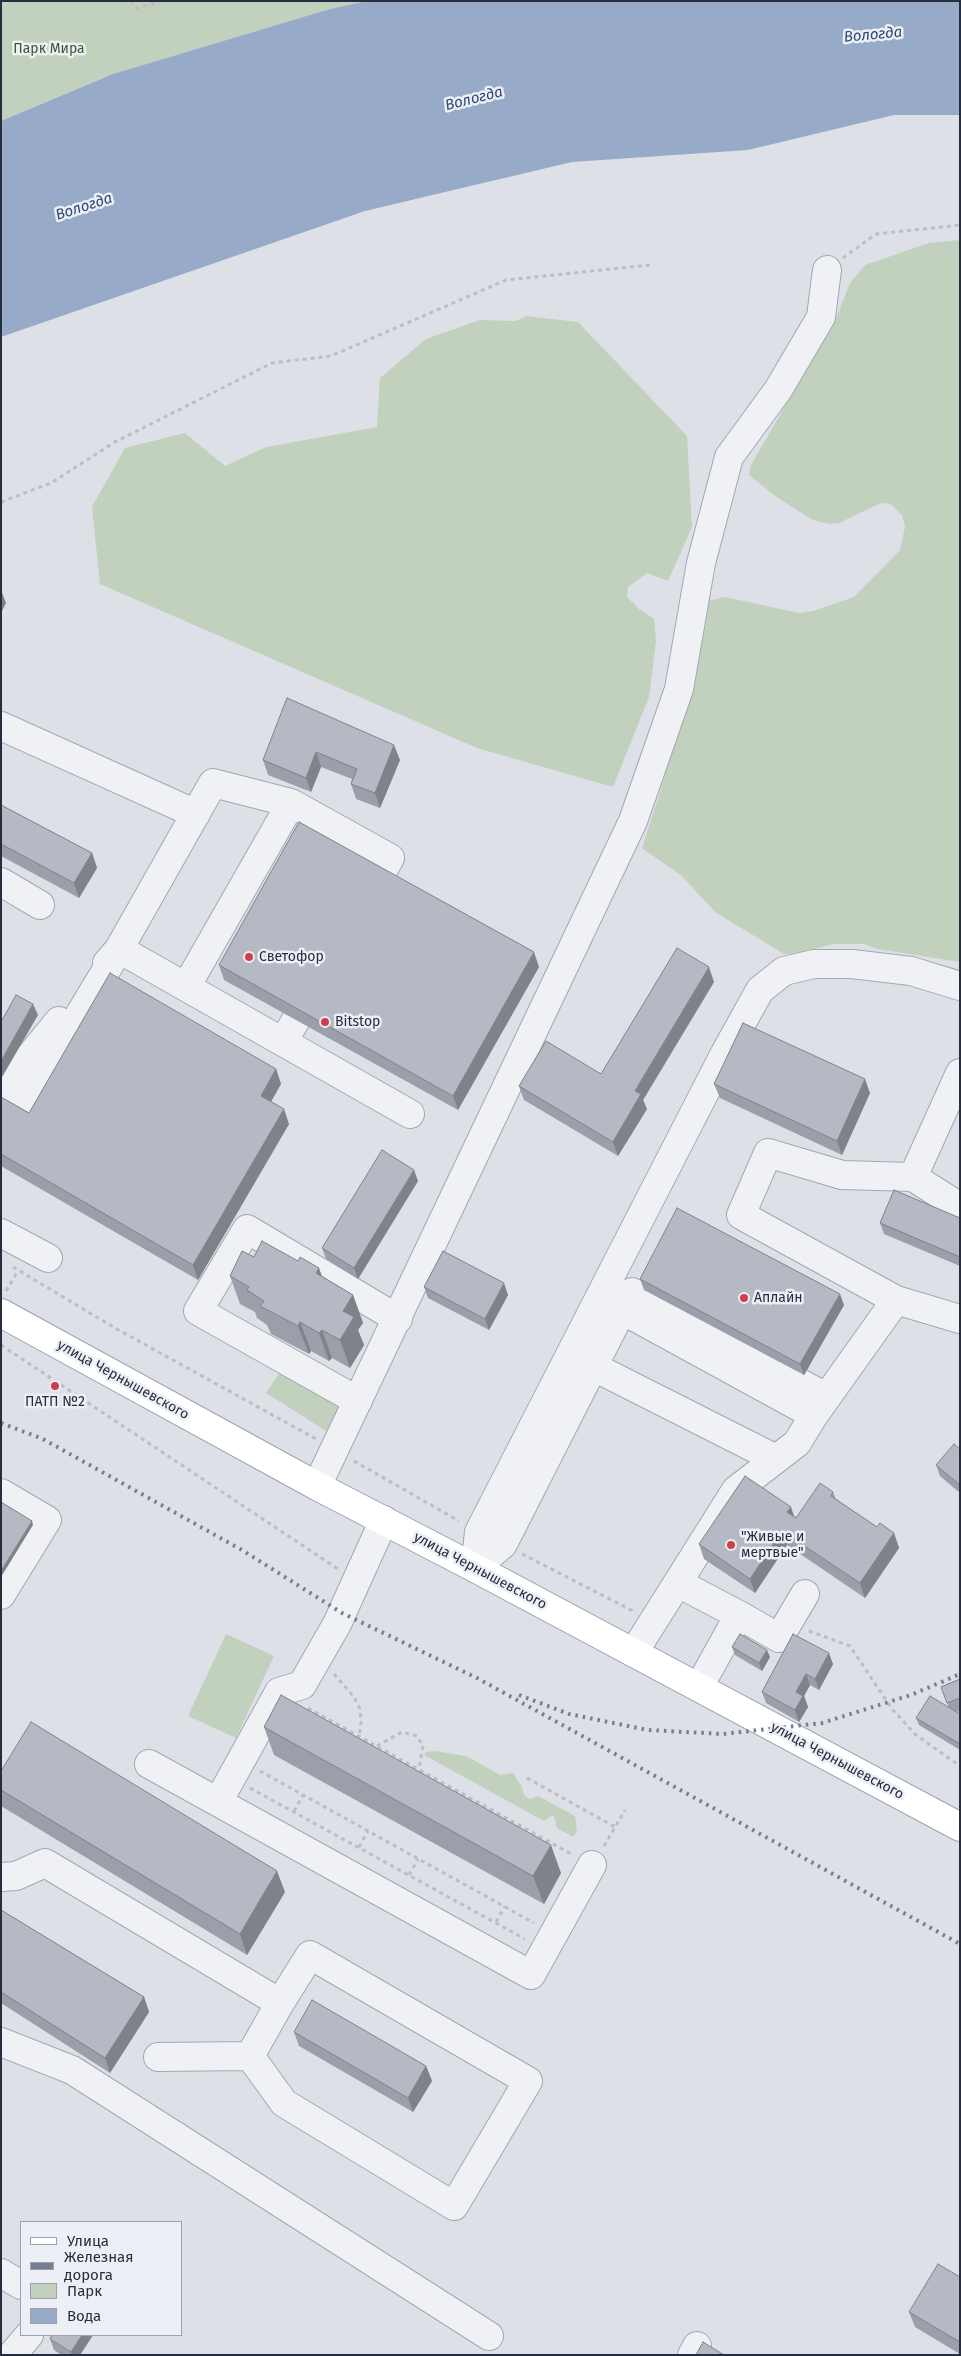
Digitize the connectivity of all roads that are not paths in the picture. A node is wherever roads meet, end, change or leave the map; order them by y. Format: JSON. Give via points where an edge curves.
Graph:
{"nodes":[{"id":1,"x":827,"y":270,"type":"road end"},
{"id":2,"x":1,"y":726,"type":"edge"},
{"id":3,"x":291,"y":803,"type":"junction"},
{"id":4,"x":196,"y":814,"type":"junction"},
{"id":5,"x":1,"y":882,"type":"edge"},
{"id":6,"x":40,"y":905,"type":"dead end"},
{"id":7,"x":351,"y":925,"type":"edge"},
{"id":8,"x":119,"y":949,"type":"junction"},
{"id":9,"x":327,"y":967,"type":"edge"},
{"id":10,"x":960,"y":986,"type":"edge"},
{"id":11,"x":186,"y":987,"type":"junction"},
{"id":12,"x":283,"y":1042,"type":"junction"},
{"id":13,"x":960,"y":1073,"type":"edge"},
{"id":14,"x":1,"y":1095,"type":"edge"},
{"id":15,"x":410,"y":1114,"type":"dead end"},
{"id":16,"x":1,"y":1145,"type":"edge"},
{"id":17,"x":914,"y":1177,"type":"junction"},
{"id":18,"x":960,"y":1207,"type":"edge"},
{"id":19,"x":1,"y":1233,"type":"edge"},
{"id":20,"x":48,"y":1258,"type":"dead end"},
{"id":21,"x":896,"y":1300,"type":"junction"},
{"id":22,"x":1,"y":1313,"type":"edge"},
{"id":23,"x":398,"y":1319,"type":"junction"},
{"id":24,"x":960,"y":1319,"type":"edge"},
{"id":25,"x":594,"y":1367,"type":"junction"},
{"id":26,"x":358,"y":1401,"type":"junction"},
{"id":27,"x":820,"y":1406,"type":"junction"},
{"id":28,"x":776,"y":1459,"type":"junction"},
{"id":29,"x":317,"y":1486,"type":"junction"},
{"id":30,"x":1,"y":1493,"type":"edge"},
{"id":31,"x":384,"y":1520,"type":"junction"},
{"id":32,"x":476,"y":1568,"type":"junction"},
{"id":33,"x":678,"y":1583,"type":"junction"},
{"id":34,"x":805,"y":1594,"type":"dead end"},
{"id":35,"x":1,"y":1595,"type":"edge"},
{"id":36,"x":739,"y":1615,"type":"junction"},
{"id":37,"x":634,"y":1652,"type":"junction"},
{"id":38,"x":699,"y":1687,"type":"junction"},
{"id":39,"x":150,"y":1764,"type":"dead end"},
{"id":40,"x":218,"y":1802,"type":"junction"},
{"id":41,"x":960,"y":1827,"type":"edge"},
{"id":42,"x":592,"y":1865,"type":"road end"},
{"id":43,"x":1,"y":1877,"type":"edge"},
{"id":44,"x":280,"y":2003,"type":"junction"},
{"id":45,"x":1,"y":2042,"type":"edge"},
{"id":46,"x":158,"y":2056,"type":"dead end"},
{"id":47,"x":250,"y":2056,"type":"junction"},
{"id":48,"x":1,"y":2273,"type":"edge"},
{"id":49,"x":20,"y":2284,"type":"edge"},
{"id":50,"x":28,"y":2336,"type":"edge"},
{"id":51,"x":489,"y":2336,"type":"dead end"},
{"id":52,"x":12,"y":2355,"type":"edge"}],
"edges":[{"from":1,"to":23,"type":"street","via":[[821,316],[778,390],[729,457],[701,563],[678,689],[634,821]]},
{"from":2,"to":4,"type":"street"},
{"from":3,"to":4,"type":"street","via":[[213,783]]},
{"from":3,"to":7,"type":"street","via":[[390,858]]},
{"from":3,"to":11,"type":"street"},
{"from":4,"to":8,"type":"street"},
{"from":5,"to":6,"type":"street"},
{"from":8,"to":11,"type":"street"},
{"from":8,"to":14,"type":"street"},
{"from":8,"to":16,"type":"street"},
{"from":9,"to":12,"type":"street"},
{"from":10,"to":32,"type":"street","via":[[912,970],[814,964],[784,971],[760,990],[725,1052],[479,1532]]},
{"from":11,"to":12,"type":"street"},
{"from":12,"to":15,"type":"street"},
{"from":13,"to":17,"type":"street"},
{"from":17,"to":18,"type":"street"},
{"from":17,"to":21,"type":"street","via":[[842,1175],[768,1153],[741,1215]]},
{"from":19,"to":20,"type":"street"},
{"from":21,"to":24,"type":"street"},
{"from":21,"to":27,"type":"street"},
{"from":22,"to":29,"type":"main road","name":"улица Чернышевского"},
{"from":23,"to":26,"type":"street"},
{"from":23,"to":26,"type":"street","via":[[247,1229],[198,1311]]},
{"from":25,"to":27,"type":"street","via":[[632,1292]]},
{"from":25,"to":28,"type":"street"},
{"from":25,"to":32,"type":"street","via":[[503,1544]]},
{"from":26,"to":29,"type":"street"},
{"from":27,"to":28,"type":"street","via":[[797,1443]]},
{"from":28,"to":33,"type":"street","via":[[736,1490]]},
{"from":29,"to":31,"type":"main road","name":"улица Чернышевского"},
{"from":30,"to":35,"type":"street","via":[[47,1520]]},
{"from":31,"to":32,"type":"main road","name":"улица Чернышевского"},
{"from":31,"to":40,"type":"street","via":[[318,1658],[302,1685],[279,1692]]},
{"from":32,"to":37,"type":"main road","name":"улица Чернышевского"},
{"from":33,"to":36,"type":"street"},
{"from":33,"to":37,"type":"street"},
{"from":34,"to":36,"type":"street","via":[[779,1638]]},
{"from":36,"to":38,"type":"street"},
{"from":37,"to":38,"type":"main road","name":"улица Чернышевского"},
{"from":38,"to":41,"type":"main road","name":"улица Чернышевского"},
{"from":39,"to":40,"type":"street"},
{"from":40,"to":42,"type":"street","via":[[532,1975]]},
{"from":43,"to":44,"type":"street","via":[[16,1876],[45,1863]]},
{"from":44,"to":47,"type":"street"},
{"from":44,"to":47,"type":"street","via":[[310,1955],[528,2081],[454,2206],[284,2103]]},
{"from":45,"to":51,"type":"street","via":[[72,2070]]},
{"from":46,"to":47,"type":"street"},
{"from":48,"to":49,"type":"street"},
{"from":50,"to":52,"type":"street"}]}
